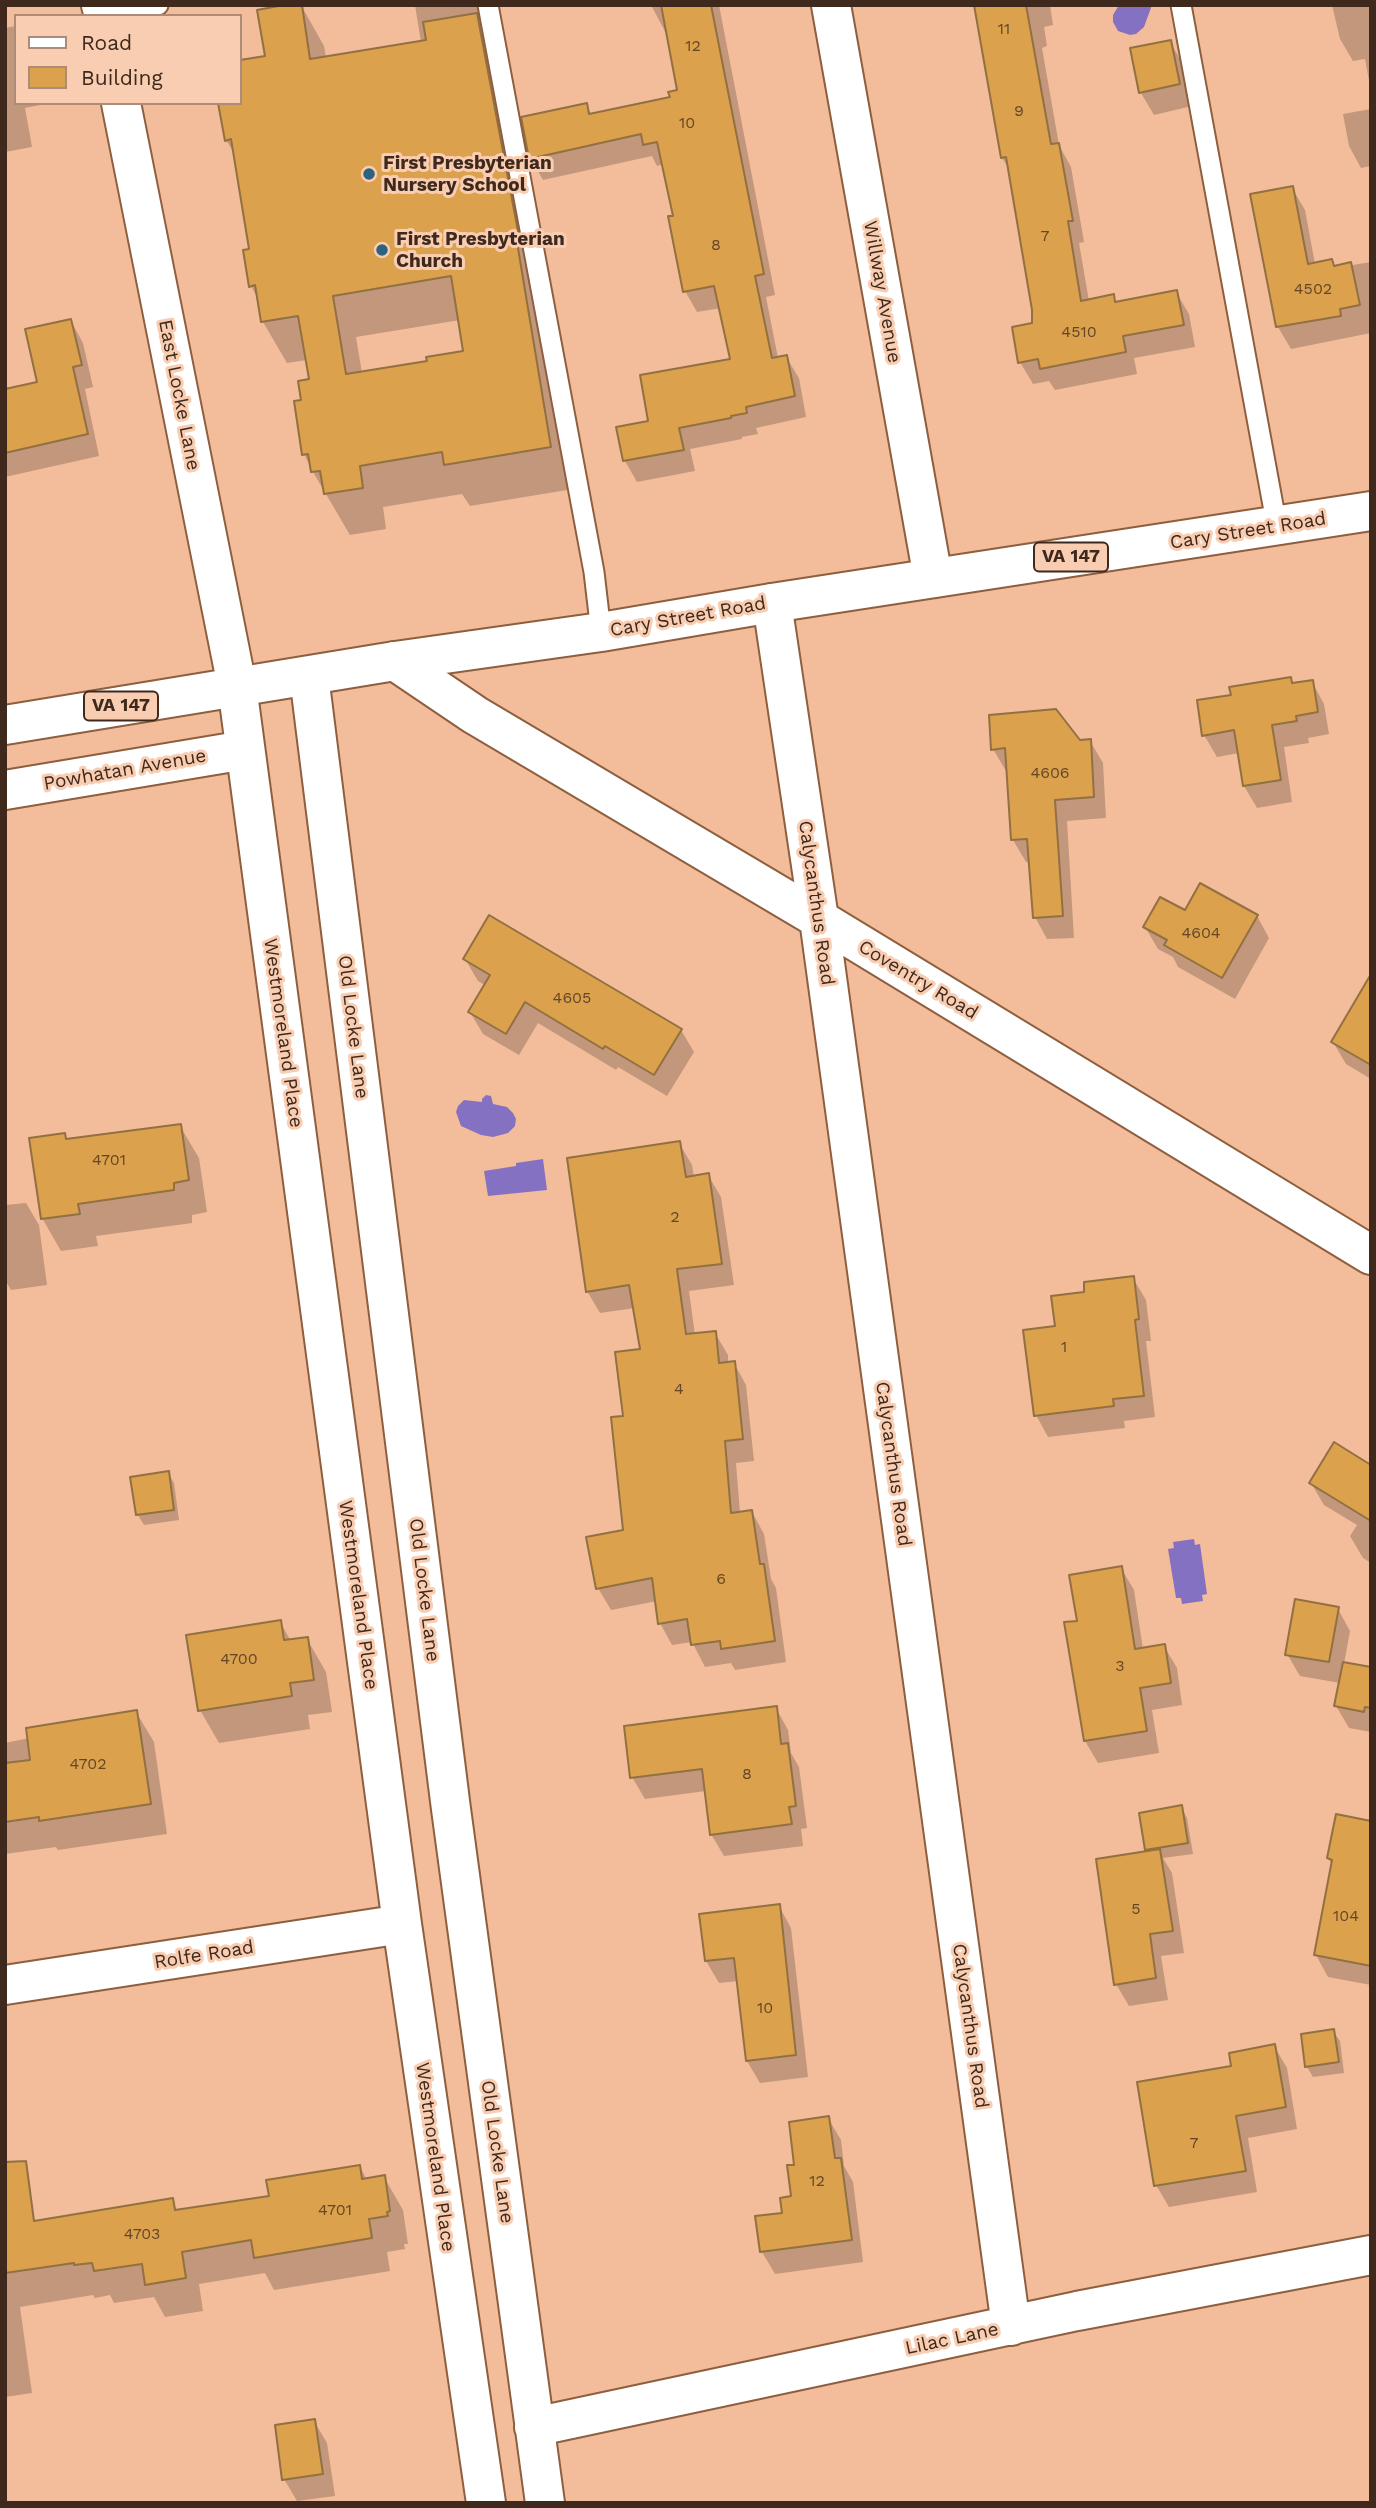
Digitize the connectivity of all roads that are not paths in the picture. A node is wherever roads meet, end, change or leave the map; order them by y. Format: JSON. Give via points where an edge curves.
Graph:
{"nodes":[{"id":1,"x":158,"y":5,"type":"edge"},
{"id":2,"x":488,"y":5,"type":"edge"},
{"id":3,"x":831,"y":5,"type":"edge"},
{"id":4,"x":1181,"y":5,"type":"edge"},
{"id":5,"x":109,"y":14,"type":"edge"},
{"id":6,"x":121,"y":105,"type":"edge"},
{"id":7,"x":1371,"y":511,"type":"edge"},
{"id":8,"x":1277,"y":527,"type":"junction"},
{"id":9,"x":933,"y":578,"type":"junction"},
{"id":10,"x":772,"y":603,"type":"junction"},
{"id":11,"x":601,"y":632,"type":"junction"},
{"id":12,"x":395,"y":661,"type":"junction"},
{"id":13,"x":309,"y":676,"type":"junction"},
{"id":14,"x":237,"y":686,"type":"junction"},
{"id":15,"x":5,"y":725,"type":"edge"},
{"id":16,"x":245,"y":750,"type":"junction"},
{"id":17,"x":5,"y":790,"type":"edge"},
{"id":18,"x":819,"y":919,"type":"junction"},
{"id":19,"x":1371,"y":1255,"type":"edge"},
{"id":20,"x":402,"y":1924,"type":"junction"},
{"id":21,"x":5,"y":1985,"type":"edge"},
{"id":22,"x":1371,"y":2255,"type":"edge"},
{"id":23,"x":1011,"y":2326,"type":"junction"},
{"id":24,"x":534,"y":2427,"type":"junction"},
{"id":25,"x":485,"y":2503,"type":"edge"},
{"id":26,"x":545,"y":2503,"type":"edge"}],
"edges":[{"from":1,"to":5,"type":"lane"},
{"from":2,"to":11,"type":"lane","via":[[594,572]]},
{"from":3,"to":9,"type":"street","name":"Willway Avenue"},
{"from":4,"to":8,"type":"lane"},
{"from":6,"to":14,"type":"street","name":"East Locke Lane"},
{"from":7,"to":8,"type":"street","name":"Cary Street Road","number":"VA 147"},
{"from":8,"to":9,"type":"street","name":"Cary Street Road","number":"VA 147"},
{"from":9,"to":10,"type":"street","name":"Cary Street Road","number":"VA 147"},
{"from":10,"to":11,"type":"street","name":"Cary Street Road","number":"VA 147"},
{"from":10,"to":18,"type":"street","name":"Calycanthus Road"},
{"from":11,"to":12,"type":"street","name":"Cary Street Road","number":"VA 147"},
{"from":12,"to":13,"type":"street","name":"Cary Street Road","number":"VA 147"},
{"from":12,"to":18,"type":"street","name":"Coventry Road","via":[[474,715]]},
{"from":13,"to":14,"type":"street","name":"Cary Street Road","number":"VA 147"},
{"from":13,"to":24,"type":"street","name":"Old Locke Lane","via":[[451,1810]]},
{"from":14,"to":15,"type":"street","name":"Cary Street Road","number":"VA 147"},
{"from":14,"to":16,"type":"street","name":"Westmoreland Place"},
{"from":16,"to":17,"type":"street","name":"Powhatan Avenue"},
{"from":16,"to":20,"type":"street","name":"Westmoreland Place"},
{"from":18,"to":19,"type":"street","name":"Coventry Road"},
{"from":18,"to":23,"type":"street","name":"Calycanthus Road"},
{"from":20,"to":21,"type":"street","name":"Rolfe Road"},
{"from":20,"to":25,"type":"street","name":"Westmoreland Place"},
{"from":22,"to":23,"type":"street","name":"Lilac Lane"},
{"from":23,"to":24,"type":"street","name":"Lilac Lane"},
{"from":24,"to":26,"type":"street","name":"Old Locke Lane"}]}
